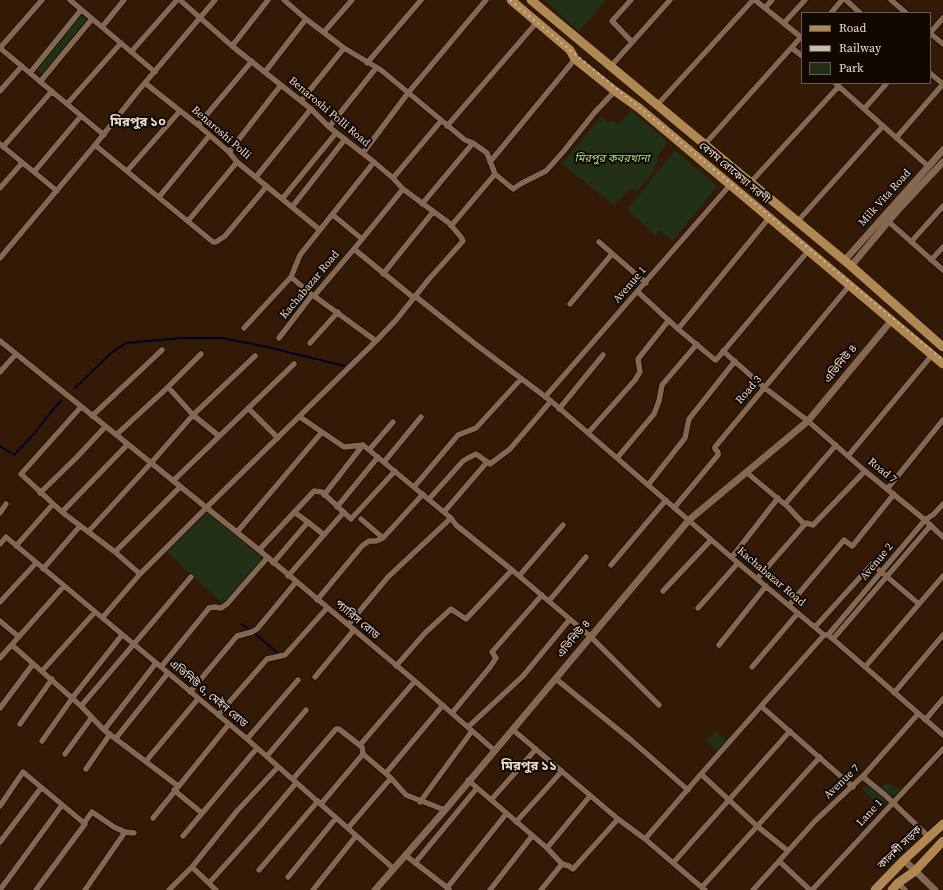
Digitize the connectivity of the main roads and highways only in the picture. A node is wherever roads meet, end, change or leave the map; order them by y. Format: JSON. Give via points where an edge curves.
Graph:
{"nodes":[{"id":1,"x":511,"y":0,"type":"edge"},
{"id":2,"x":531,"y":0,"type":"edge"},
{"id":3,"x":943,"y":347,"type":"edge"},
{"id":4,"x":943,"y":364,"type":"edge"},
{"id":5,"x":943,"y":824,"type":"edge"},
{"id":6,"x":943,"y":841,"type":"edge"},
{"id":7,"x":898,"y":888,"type":"edge"},
{"id":8,"x":875,"y":890,"type":"edge"}],
"edges":[{"from":1,"to":4,"type":"main road","name":"বেগম রোকেয়া সরণী","via":[[570,50],[575,59],[639,108]]},
{"from":2,"to":3,"type":"main road","name":"বেগম রোকেয়া সরণী","via":[[847,263]]},
{"from":5,"to":8,"type":"main road","name":"কালশী সড়ক"},
{"from":6,"to":7,"type":"main road"}]}
